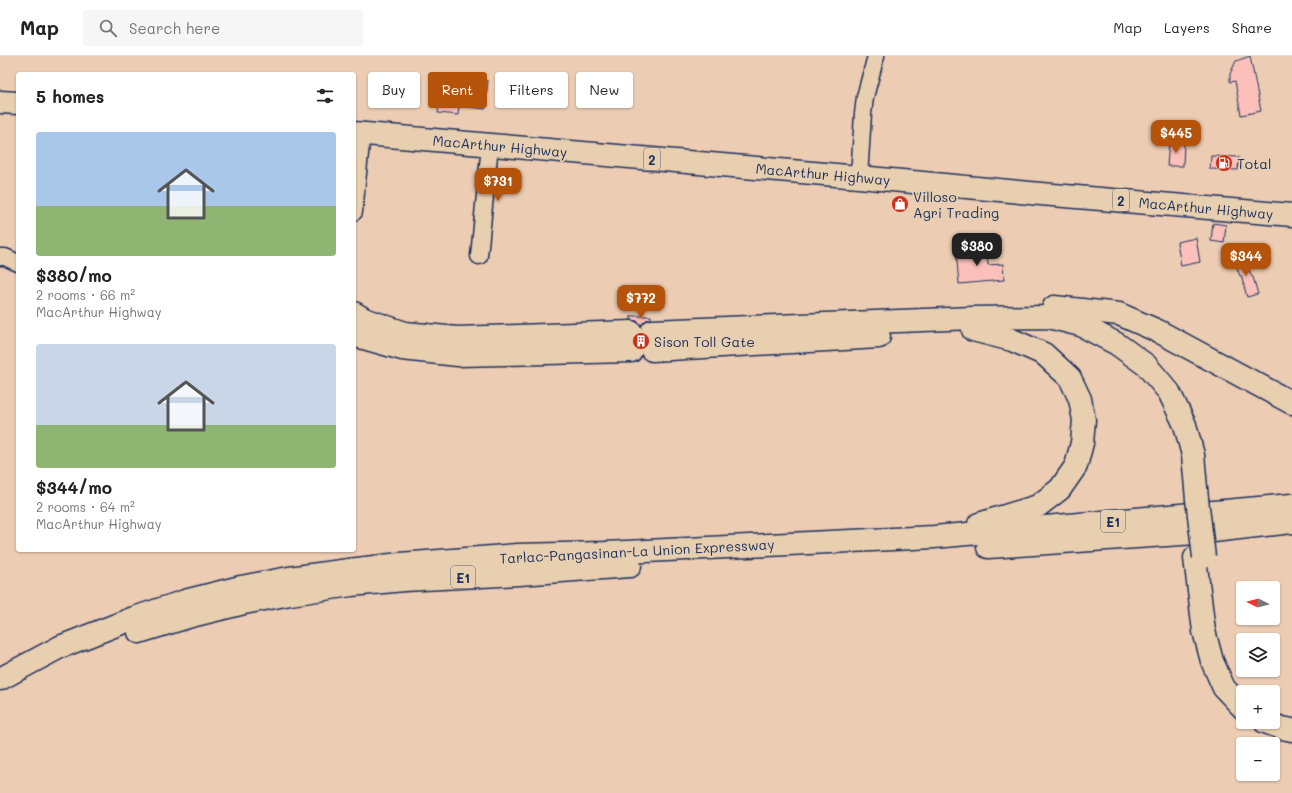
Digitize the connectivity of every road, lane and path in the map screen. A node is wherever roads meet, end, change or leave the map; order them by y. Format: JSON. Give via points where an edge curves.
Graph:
{"nodes":[{"id":1,"x":876,"y":56,"type":"edge"},
{"id":2,"x":0,"y":102,"type":"edge"},
{"id":3,"x":16,"y":104,"type":"edge"},
{"id":4,"x":358,"y":133,"type":"edge"},
{"id":5,"x":490,"y":145,"type":"junction"},
{"id":6,"x":356,"y":172,"type":"edge"},
{"id":7,"x":859,"y":177,"type":"junction"},
{"id":8,"x":1292,"y":215,"type":"edge"},
{"id":9,"x":478,"y":256,"type":"dead end"},
{"id":10,"x":0,"y":257,"type":"edge"},
{"id":11,"x":16,"y":262,"type":"edge"},
{"id":12,"x":356,"y":314,"type":"edge"},
{"id":13,"x":973,"y":324,"type":"junction"},
{"id":14,"x":356,"y":335,"type":"edge"},
{"id":15,"x":641,"y":341,"type":"junction"},
{"id":16,"x":1292,"y":403,"type":"edge"},
{"id":17,"x":1292,"y":505,"type":"edge"},
{"id":18,"x":1292,"y":522,"type":"edge"},
{"id":19,"x":1196,"y":532,"type":"junction"},
{"id":20,"x":934,"y":537,"type":"junction"},
{"id":21,"x":1292,"y":538,"type":"edge"},
{"id":22,"x":1199,"y":558,"type":"junction"},
{"id":23,"x":518,"y":565,"type":"junction"},
{"id":24,"x":0,"y":679,"type":"edge"},
{"id":25,"x":1236,"y":686,"type":"edge"},
{"id":26,"x":0,"y":692,"type":"edge"},
{"id":27,"x":1236,"y":701,"type":"edge"},
{"id":28,"x":1280,"y":716,"type":"edge"},
{"id":29,"x":1292,"y":719,"type":"edge"},
{"id":30,"x":1280,"y":727,"type":"edge"},
{"id":31,"x":1292,"y":730,"type":"edge"}],
"edges":[{"from":1,"to":7,"type":"street","via":[[865,103]]},
{"from":2,"to":3,"type":"highway"},
{"from":4,"to":5,"type":"highway","name":"MacArthur Highway","number":"2"},
{"from":4,"to":6,"type":"street"},
{"from":5,"to":7,"type":"highway","name":"MacArthur Highway","number":"2"},
{"from":5,"to":9,"type":"street"},
{"from":7,"to":8,"type":"highway","name":"MacArthur Highway","number":"2"},
{"from":10,"to":11,"type":"street"},
{"from":12,"to":15,"type":"highway","via":[[405,333],[457,338]]},
{"from":13,"to":15,"type":"highway"},
{"from":13,"to":16,"type":"highway","via":[[1050,306],[1119,314],[1158,330]]},
{"from":13,"to":20,"type":"highway","via":[[1044,354],[1070,378],[1080,399],[1084,420],[1082,443],[1076,466],[1060,489],[1038,506]]},
{"from":13,"to":22,"type":"highway","via":[[1047,330],[1075,336],[1110,351],[1137,373],[1159,397],[1174,425],[1192,500]]},
{"from":14,"to":15,"type":"highway","via":[[402,350],[458,355]]},
{"from":17,"to":20,"type":"highway","name":"Tarlac-Pangasinan-La Union Expressway","number":"E1"},
{"from":18,"to":19,"type":"highway","name":"Tarlac-Pangasinan-La Union Expressway","number":"E1"},
{"from":19,"to":21,"type":"highway","via":[[1235,537],[1272,535]]},
{"from":19,"to":23,"type":"highway","name":"Tarlac-Pangasinan-La Union Expressway","number":"E1","via":[[944,550],[690,562]]},
{"from":20,"to":23,"type":"highway","name":"Tarlac-Pangasinan-La Union Expressway","number":"E1","via":[[613,552]]},
{"from":22,"to":25,"type":"highway","via":[[1214,632],[1221,656]]},
{"from":22,"to":27,"type":"highway","via":[[1204,631],[1212,661],[1224,688]]},
{"from":23,"to":24,"type":"highway","name":"Tarlac-Pangasinan-La Union Expressway","number":"E1","via":[[408,564],[289,578],[241,587],[134,618],[60,647]]},
{"from":23,"to":26,"type":"highway","name":"Tarlac-Pangasinan-La Union Expressway","number":"E1","via":[[351,585],[244,603],[138,632],[69,659]]},
{"from":28,"to":29,"type":"highway"},
{"from":30,"to":31,"type":"highway"}]}
